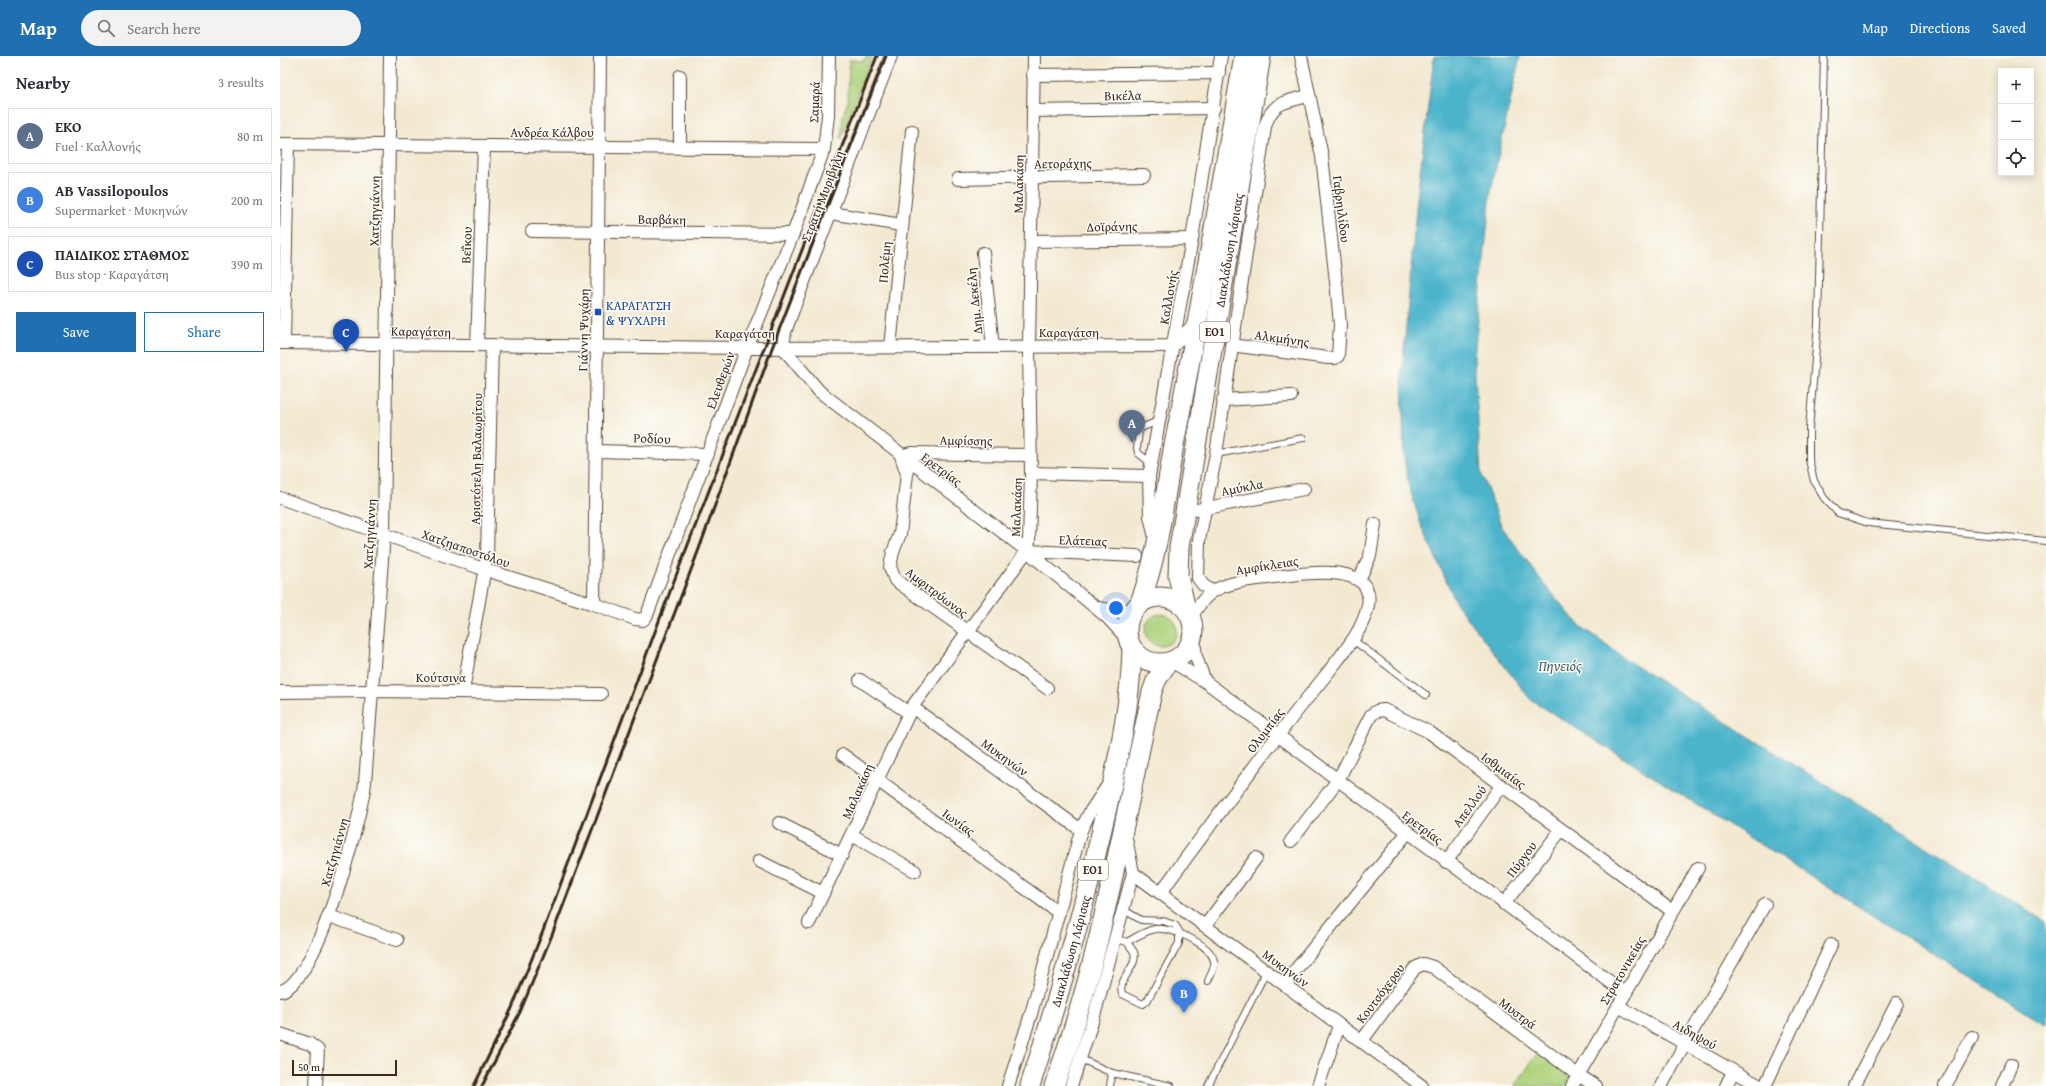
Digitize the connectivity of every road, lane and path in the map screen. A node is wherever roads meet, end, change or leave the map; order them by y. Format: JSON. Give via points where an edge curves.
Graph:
{"nodes":[{"id":1,"x":390,"y":56,"type":"edge"},
{"id":2,"x":600,"y":56,"type":"edge"},
{"id":3,"x":829,"y":56,"type":"edge"},
{"id":4,"x":891,"y":56,"type":"edge"},
{"id":5,"x":1034,"y":56,"type":"edge"},
{"id":6,"x":1221,"y":56,"type":"edge"},
{"id":7,"x":1244,"y":56,"type":"edge"},
{"id":8,"x":1261,"y":56,"type":"edge"},
{"id":9,"x":1300,"y":56,"type":"edge"},
{"id":10,"x":1824,"y":56,"type":"edge"},
{"id":11,"x":1219,"y":73,"type":"junction"},
{"id":12,"x":1033,"y":75,"type":"junction"},
{"id":13,"x":680,"y":76,"type":"dead end"},
{"id":14,"x":1308,"y":96,"type":"junction"},
{"id":15,"x":1214,"y":108,"type":"junction"},
{"id":16,"x":1033,"y":111,"type":"junction"},
{"id":17,"x":912,"y":131,"type":"dead end"},
{"id":18,"x":284,"y":144,"type":"edge"},
{"id":19,"x":389,"y":145,"type":"junction"},
{"id":20,"x":484,"y":146,"type":"junction"},
{"id":21,"x":599,"y":146,"type":"junction"},
{"id":22,"x":680,"y":147,"type":"junction"},
{"id":23,"x":824,"y":149,"type":"junction"},
{"id":24,"x":1144,"y":175,"type":"dead end"},
{"id":25,"x":1032,"y":178,"type":"junction"},
{"id":26,"x":958,"y":179,"type":"dead end"},
{"id":27,"x":831,"y":213,"type":"junction"},
{"id":28,"x":1234,"y":218,"type":"junction"},
{"id":29,"x":901,"y":225,"type":"junction"},
{"id":30,"x":532,"y":231,"type":"dead end"},
{"id":31,"x":598,"y":232,"type":"junction"},
{"id":32,"x":793,"y":234,"type":"junction"},
{"id":33,"x":1192,"y":239,"type":"junction"},
{"id":34,"x":1031,"y":241,"type":"junction"},
{"id":35,"x":983,"y":253,"type":"dead end"},
{"id":36,"x":1244,"y":264,"type":"junction"},
{"id":37,"x":1198,"y":320,"type":"junction"},
{"id":38,"x":282,"y":343,"type":"edge"},
{"id":39,"x":386,"y":344,"type":"junction"},
{"id":40,"x":477,"y":345,"type":"junction"},
{"id":41,"x":492,"y":345,"type":"junction"},
{"id":42,"x":1231,"y":345,"type":"junction"},
{"id":43,"x":597,"y":346,"type":"junction"},
{"id":44,"x":1173,"y":346,"type":"junction"},
{"id":45,"x":890,"y":347,"type":"junction"},
{"id":46,"x":992,"y":347,"type":"junction"},
{"id":47,"x":1029,"y":347,"type":"junction"},
{"id":48,"x":747,"y":348,"type":"junction"},
{"id":49,"x":783,"y":348,"type":"junction"},
{"id":50,"x":1328,"y":358,"type":"joint"},
{"id":51,"x":1291,"y":396,"type":"dead end"},
{"id":52,"x":1224,"y":400,"type":"junction"},
{"id":53,"x":1158,"y":422,"type":"junction"},
{"id":54,"x":1304,"y":438,"type":"dead end"},
{"id":55,"x":596,"y":451,"type":"junction"},
{"id":56,"x":708,"y":454,"type":"junction"},
{"id":57,"x":1216,"y":454,"type":"junction"},
{"id":58,"x":1030,"y":455,"type":"junction"},
{"id":59,"x":901,"y":456,"type":"junction"},
{"id":60,"x":1151,"y":463,"type":"junction"},
{"id":61,"x":1031,"y":473,"type":"junction"},
{"id":62,"x":1149,"y":476,"type":"junction"},
{"id":63,"x":1304,"y":489,"type":"dead end"},
{"id":64,"x":280,"y":498,"type":"edge"},
{"id":65,"x":1204,"y":509,"type":"junction"},
{"id":66,"x":1184,"y":512,"type":"junction"},
{"id":67,"x":1375,"y":524,"type":"dead end"},
{"id":68,"x":384,"y":534,"type":"junction"},
{"id":69,"x":2046,"y":541,"type":"edge"},
{"id":70,"x":1157,"y":543,"type":"junction"},
{"id":71,"x":1027,"y":551,"type":"junction"},
{"id":72,"x":1138,"y":556,"type":"dead end"},
{"id":73,"x":486,"y":570,"type":"junction"},
{"id":74,"x":1359,"y":580,"type":"junction"},
{"id":75,"x":1212,"y":592,"type":"junction"},
{"id":76,"x":594,"y":604,"type":"junction"},
{"id":77,"x":1092,"y":605,"type":"junction"},
{"id":78,"x":1137,"y":607,"type":"junction"},
{"id":79,"x":643,"y":620,"type":"joint"},
{"id":80,"x":1190,"y":620,"type":"junction"},
{"id":81,"x":967,"y":632,"type":"junction"},
{"id":82,"x":1353,"y":640,"type":"junction"},
{"id":83,"x":1131,"y":645,"type":"junction"},
{"id":84,"x":1170,"y":662,"type":"junction"},
{"id":85,"x":860,"y":680,"type":"dead end"},
{"id":86,"x":1206,"y":682,"type":"junction"},
{"id":87,"x":1047,"y":688,"type":"dead end"},
{"id":88,"x":372,"y":691,"type":"junction"},
{"id":89,"x":463,"y":691,"type":"junction"},
{"id":90,"x":280,"y":692,"type":"edge"},
{"id":91,"x":601,"y":694,"type":"dead end"},
{"id":92,"x":1426,"y":695,"type":"dead end"},
{"id":93,"x":910,"y":710,"type":"junction"},
{"id":94,"x":1278,"y":735,"type":"junction"},
{"id":95,"x":843,"y":755,"type":"dead end"},
{"id":96,"x":1114,"y":777,"type":"junction"},
{"id":97,"x":877,"y":779,"type":"junction"},
{"id":98,"x":1338,"y":780,"type":"junction"},
{"id":99,"x":1501,"y":786,"type":"junction"},
{"id":100,"x":779,"y":823,"type":"dead end"},
{"id":101,"x":1124,"y":827,"type":"junction"},
{"id":102,"x":1081,"y":830,"type":"junction"},
{"id":103,"x":1561,"y":830,"type":"junction"},
{"id":104,"x":1408,"y":832,"type":"junction"},
{"id":105,"x":852,"y":835,"type":"junction"},
{"id":106,"x":1291,"y":841,"type":"dead end"},
{"id":107,"x":842,"y":855,"type":"junction"},
{"id":108,"x":1256,"y":858,"type":"dead end"},
{"id":109,"x":759,"y":861,"type":"dead end"},
{"id":110,"x":1446,"y":862,"type":"junction"},
{"id":111,"x":1698,"y":868,"type":"dead end"},
{"id":112,"x":915,"y":871,"type":"dead end"},
{"id":113,"x":1133,"y":872,"type":"junction"},
{"id":114,"x":1161,"y":892,"type":"junction"},
{"id":115,"x":823,"y":893,"type":"junction"},
{"id":116,"x":1504,"y":904,"type":"junction"},
{"id":117,"x":1765,"y":904,"type":"dead end"},
{"id":118,"x":1124,"y":910,"type":"junction"},
{"id":119,"x":1672,"y":911,"type":"junction"},
{"id":120,"x":1059,"y":913,"type":"junction"},
{"id":121,"x":329,"y":916,"type":"junction"},
{"id":122,"x":809,"y":923,"type":"dead end"},
{"id":123,"x":1205,"y":926,"type":"junction"},
{"id":124,"x":1179,"y":931,"type":"junction"},
{"id":125,"x":397,"y":940,"type":"dead end"},
{"id":126,"x":1122,"y":940,"type":"junction"},
{"id":127,"x":1831,"y":945,"type":"dead end"},
{"id":128,"x":1423,"y":964,"type":"joint"},
{"id":129,"x":1266,"y":972,"type":"junction"},
{"id":130,"x":1208,"y":981,"type":"dead end"},
{"id":131,"x":1284,"y":984,"type":"junction"},
{"id":132,"x":280,"y":991,"type":"edge"},
{"id":133,"x":1624,"y":994,"type":"junction"},
{"id":134,"x":1897,"y":1003,"type":"dead end"},
{"id":135,"x":1618,"y":1006,"type":"junction"},
{"id":136,"x":1339,"y":1026,"type":"junction"},
{"id":137,"x":280,"y":1034,"type":"edge"},
{"id":138,"x":1972,"y":1037,"type":"dead end"},
{"id":139,"x":1361,"y":1042,"type":"junction"},
{"id":140,"x":1684,"y":1044,"type":"junction"},
{"id":141,"x":1081,"y":1059,"type":"junction"},
{"id":142,"x":2011,"y":1065,"type":"dead end"},
{"id":143,"x":1733,"y":1072,"type":"junction"},
{"id":144,"x":1112,"y":1073,"type":"junction"},
{"id":145,"x":1578,"y":1075,"type":"junction"},
{"id":146,"x":316,"y":1086,"type":"edge"},
{"id":147,"x":1008,"y":1086,"type":"edge"},
{"id":148,"x":1030,"y":1086,"type":"edge"},
{"id":149,"x":1054,"y":1086,"type":"edge"},
{"id":150,"x":1072,"y":1086,"type":"edge"},
{"id":151,"x":1110,"y":1086,"type":"edge"},
{"id":152,"x":1171,"y":1086,"type":"edge"},
{"id":153,"x":1208,"y":1086,"type":"edge"},
{"id":154,"x":1318,"y":1086,"type":"edge"},
{"id":155,"x":1422,"y":1086,"type":"edge"},
{"id":156,"x":1572,"y":1086,"type":"edge"},
{"id":157,"x":1596,"y":1086,"type":"edge"},
{"id":158,"x":1661,"y":1086,"type":"edge"},
{"id":159,"x":1726,"y":1086,"type":"edge"},
{"id":160,"x":1760,"y":1086,"type":"edge"},
{"id":161,"x":1765,"y":1086,"type":"edge"},
{"id":162,"x":1854,"y":1086,"type":"edge"},
{"id":163,"x":1945,"y":1086,"type":"edge"},
{"id":164,"x":2002,"y":1086,"type":"edge"}],
"edges":[{"from":1,"to":19,"type":"street","name":"Χατζηγιάννη"},
{"from":2,"to":21,"type":"street","name":"Γιάννη Ψυχάρη"},
{"from":3,"to":23,"type":"street","name":"Σαμαρά","via":[[828,116]]},
{"from":4,"to":27,"type":"street","name":"Στρατή Μυριβήλη"},
{"from":5,"to":12,"type":"street","name":"Μαλακάση"},
{"from":6,"to":11,"type":"street","name":"Καλλoνής"},
{"from":7,"to":37,"type":"main road","name":"Διακλάδωση Λάρισας","number":"ΕΟ1"},
{"from":8,"to":28,"type":"main road","name":"Διακλάδωση Λάρισας","number":"ΕΟ1"},
{"from":9,"to":14,"type":"street","name":"Γαβρηιλίδου"},
{"from":10,"to":69,"type":"lane","via":[[1818,324],[1809,437],[1809,460],[1814,481],[1824,498],[1838,513],[1868,523]]},
{"from":11,"to":12,"type":"street"},
{"from":11,"to":15,"type":"street","name":"Καλλoνής"},
{"from":12,"to":16,"type":"street","name":"Μαλακάση"},
{"from":13,"to":22,"type":"street"},
{"from":14,"to":36,"type":"street","via":[[1281,103],[1268,116]]},
{"from":14,"to":50,"type":"street","name":"Γαβρηιλίδου","via":[[1322,156],[1340,325],[1338,356]]},
{"from":15,"to":16,"type":"street","name":"Βικέλα"},
{"from":15,"to":33,"type":"street","name":"Καλλoνής"},
{"from":16,"to":25,"type":"street","name":"Μαλακάση"},
{"from":17,"to":29,"type":"street","name":"Πολέμη"},
{"from":18,"to":19,"type":"street","name":"Ανδρέα Κάλβου"},
{"from":18,"to":38,"type":"street"},
{"from":19,"to":20,"type":"street","name":"Ανδρέα Κάλβου"},
{"from":19,"to":39,"type":"street","name":"Χατζηγιάννη"},
{"from":20,"to":21,"type":"street","name":"Ανδρέα Κάλβου"},
{"from":20,"to":40,"type":"street","name":"Βεΐκου"},
{"from":21,"to":22,"type":"street","name":"Ανδρέα Κάλβου"},
{"from":21,"to":31,"type":"street","name":"Γιάννη Ψυχάρη"},
{"from":22,"to":23,"type":"street","name":"Ανδρέα Κάλβου"},
{"from":23,"to":32,"type":"street","name":"Ελευθερών"},
{"from":24,"to":25,"type":"street","name":"Αετοράχης"},
{"from":25,"to":26,"type":"street","name":"Αετοράχης"},
{"from":25,"to":34,"type":"street","name":"Μαλακάση"},
{"from":27,"to":29,"type":"street"},
{"from":27,"to":49,"type":"street","name":"Στρατή Μυριβήλη","via":[[791,316]]},
{"from":28,"to":36,"type":"street"},
{"from":28,"to":66,"type":"main road","name":"Διακλάδωση Λάρισας","number":"ΕΟ1"},
{"from":29,"to":45,"type":"street","name":"Πολέμη"},
{"from":30,"to":31,"type":"street","name":"Βαρβάκη"},
{"from":31,"to":32,"type":"street","name":"Βαρβάκη"},
{"from":31,"to":43,"type":"street","name":"Γιάννη Ψυχάρη"},
{"from":32,"to":48,"type":"street","name":"Ελευθερών"},
{"from":33,"to":34,"type":"street","name":"Δοϊράνης"},
{"from":33,"to":44,"type":"street","name":"Καλλoνής"},
{"from":34,"to":47,"type":"street","name":"Μαλακάση"},
{"from":35,"to":46,"type":"street","name":"Δημ. Δεκέλη"},
{"from":36,"to":42,"type":"street"},
{"from":37,"to":44,"type":"street"},
{"from":37,"to":70,"type":"main road","name":"Διακλάδωση Λάρισας","number":"ΕΟ1"},
{"from":38,"to":39,"type":"street","name":"Καραγάτση"},
{"from":39,"to":40,"type":"street","name":"Καραγάτση"},
{"from":39,"to":68,"type":"street","name":"Χατζηγιάννη"},
{"from":40,"to":41,"type":"street","name":"Καραγάτση"},
{"from":41,"to":43,"type":"street","name":"Καραγάτση"},
{"from":41,"to":73,"type":"street","name":"Αριστότελη Βαλαωρίτου"},
{"from":42,"to":50,"type":"street","name":"Αλκμήνης"},
{"from":42,"to":52,"type":"street"},
{"from":43,"to":48,"type":"street","name":"Καραγάτση"},
{"from":43,"to":55,"type":"street","name":"Γιάννη Ψυχάρη"},
{"from":44,"to":47,"type":"street","name":"Καραγάτση"},
{"from":44,"to":53,"type":"street","name":"Καλλoνής"},
{"from":45,"to":46,"type":"street","name":"Καραγάτση"},
{"from":45,"to":49,"type":"street","name":"Καραγάτση"},
{"from":46,"to":47,"type":"street","name":"Καραγάτση"},
{"from":47,"to":58,"type":"street","name":"Μαλακάση"},
{"from":48,"to":49,"type":"street","name":"Καραγάτση"},
{"from":48,"to":56,"type":"street","name":"Ελευθερών"},
{"from":49,"to":59,"type":"street","name":"Ερετρίας","via":[[819,391]]},
{"from":51,"to":52,"type":"street"},
{"from":52,"to":57,"type":"street"},
{"from":53,"to":60,"type":"street","name":"Καλλoνής"},
{"from":53,"to":60,"type":"lane","via":[[1141,428],[1139,432],[1138,454]]},
{"from":54,"to":57,"type":"lane"},
{"from":55,"to":56,"type":"street","name":"Ροδίου"},
{"from":55,"to":76,"type":"street","name":"Γιάννη Ψυχάρη"},
{"from":56,"to":79,"type":"street","name":"Ελευθερών"},
{"from":57,"to":65,"type":"street"},
{"from":58,"to":59,"type":"street","name":"Αμφίσσης","via":[[911,453]]},
{"from":58,"to":61,"type":"street","name":"Μαλακάση"},
{"from":59,"to":71,"type":"street","name":"Ερετρίας"},
{"from":59,"to":81,"type":"street","name":"Αμφιτρύωνος","via":[[907,474],[900,534],[890,568],[895,580]]},
{"from":60,"to":62,"type":"street","name":"Καλλoνής"},
{"from":61,"to":62,"type":"street"},
{"from":61,"to":71,"type":"street","name":"Μαλακάση"},
{"from":62,"to":70,"type":"street","name":"Καλλoνής","via":[[1150,516]]},
{"from":63,"to":65,"type":"street","name":"Αμύκλα"},
{"from":64,"to":68,"type":"street","name":"Χατζηαποστόλου"},
{"from":65,"to":66,"type":"street","name":"Αμύκλα"},
{"from":65,"to":75,"type":"street","via":[[1199,540],[1198,574],[1200,581]]},
{"from":66,"to":80,"type":"main road","name":"Διακλάδωση Λάρισας","number":"ΕΟ1","via":[[1178,570],[1180,590]]},
{"from":67,"to":74,"type":"street","via":[[1370,556]]},
{"from":68,"to":73,"type":"street","name":"Χατζηαποστόλου"},
{"from":68,"to":88,"type":"street","name":"Χατζηγιάννη"},
{"from":70,"to":78,"type":"main road","name":"Διακλάδωση Λάρισας","number":"ΕΟ1","via":[[1151,572]]},
{"from":71,"to":72,"type":"street","name":"Ελάτειας"},
{"from":71,"to":77,"type":"street","name":"Ερετρίας"},
{"from":71,"to":81,"type":"street","name":"Μαλακάση"},
{"from":73,"to":76,"type":"street","name":"Χατζηαποστόλου"},
{"from":73,"to":89,"type":"street","name":"Αριστότελη Βαλαωρίτου"},
{"from":74,"to":75,"type":"street","name":"Αμφίκλειας","via":[[1342,574],[1313,572],[1242,582]]},
{"from":74,"to":82,"type":"street","name":"Ολυμπίας","via":[[1368,593],[1368,606]]},
{"from":75,"to":80,"type":"street"},
{"from":76,"to":79,"type":"street","name":"Χατζηαποστόλου","via":[[635,620]]},
{"from":77,"to":78,"type":"street","name":"Ερετρίας","via":[[1121,612]]},
{"from":77,"to":83,"type":"street","name":"Ερετρίας","via":[[1107,617]]},
{"from":78,"to":80,"type":"main road","via":[[1148,599],[1169,598],[1178,602]]},
{"from":78,"to":83,"type":"main road","number":"ΕΟ1","via":[[1128,624]]},
{"from":80,"to":84,"type":"main road","number":"ΕΟ1","via":[[1187,650]]},
{"from":80,"to":86,"type":"street","via":[[1196,657]]},
{"from":81,"to":87,"type":"street","name":"Αμφιτρύωνος"},
{"from":81,"to":93,"type":"street","name":"Μαλακάση"},
{"from":82,"to":92,"type":"lane"},
{"from":82,"to":94,"type":"street","name":"Ολυμπίας"},
{"from":83,"to":84,"type":"main road","via":[[1139,656],[1148,661]]},
{"from":83,"to":96,"type":"main road","name":"Διακλάδωση Λάρισας","number":"ΕΟ1","via":[[1130,684]]},
{"from":84,"to":86,"type":"street","name":"Ερετρίας"},
{"from":84,"to":101,"type":"main road","name":"Διακλάδωση Λάρισας","number":"ΕΟ1","via":[[1158,676],[1152,692]]},
{"from":85,"to":93,"type":"street","name":"Μυκηνών"},
{"from":86,"to":94,"type":"street","name":"Ερετρίας"},
{"from":88,"to":89,"type":"street","name":"Κούτσινα"},
{"from":88,"to":90,"type":"street","name":"Κούτσινα"},
{"from":88,"to":121,"type":"street","name":"Χατζηγιάννη","via":[[363,800]]},
{"from":89,"to":91,"type":"street","name":"Κούτσινα"},
{"from":93,"to":97,"type":"street","name":"Μαλακάση"},
{"from":93,"to":102,"type":"street","name":"Μυκηνών"},
{"from":94,"to":98,"type":"street","name":"Ερετρίας"},
{"from":94,"to":114,"type":"street","name":"Ολυμπίας"},
{"from":95,"to":97,"type":"street","name":"Ιωνίας"},
{"from":96,"to":102,"type":"street"},
{"from":96,"to":148,"type":"main road","name":"Διακλάδωση Λάρισας","number":"ΕΟ1","via":[[1078,924]]},
{"from":97,"to":105,"type":"street","name":"Μαλακάση"},
{"from":97,"to":120,"type":"street","name":"Ιωνίας"},
{"from":98,"to":99,"type":"street","name":"Ισθμιαίας","via":[[1371,715],[1384,710],[1429,732]]},
{"from":98,"to":104,"type":"street","name":"Ερετρίας"},
{"from":98,"to":106,"type":"street","name":"Ισθμιαίας"},
{"from":99,"to":103,"type":"street","name":"Ισθμιαίας"},
{"from":99,"to":110,"type":"street","name":"Απελλού"},
{"from":100,"to":107,"type":"street"},
{"from":101,"to":113,"type":"street"},
{"from":101,"to":149,"type":"main road","name":"Διακλάδωση Λάρισας","number":"ΕΟ1","via":[[1100,937]]},
{"from":102,"to":120,"type":"street"},
{"from":103,"to":116,"type":"street","name":"Πύργου"},
{"from":103,"to":119,"type":"street","name":"Ισθμιαίας"},
{"from":104,"to":110,"type":"street","name":"Ερετρίας"},
{"from":104,"to":131,"type":"street"},
{"from":105,"to":107,"type":"street","name":"Μαλακάση"},
{"from":105,"to":112,"type":"street"},
{"from":107,"to":115,"type":"street","name":"Μαλακάση"},
{"from":108,"to":123,"type":"street"},
{"from":109,"to":115,"type":"street"},
{"from":110,"to":116,"type":"street","name":"Ερετρίας"},
{"from":111,"to":119,"type":"street","name":"Στρατονικείας"},
{"from":113,"to":114,"type":"street","name":"Μυκηνών"},
{"from":113,"to":118,"type":"street"},
{"from":114,"to":123,"type":"street","name":"Μυκηνών"},
{"from":115,"to":122,"type":"street","name":"Μαλακάση"},
{"from":116,"to":133,"type":"street","name":"Ερετρίας"},
{"from":117,"to":140,"type":"street"},
{"from":118,"to":124,"type":"lane","via":[[1142,920],[1163,921],[1175,925]]},
{"from":118,"to":126,"type":"street"},
{"from":119,"to":133,"type":"street","name":"Στρατονικείας"},
{"from":120,"to":147,"type":"street"},
{"from":121,"to":125,"type":"street"},
{"from":121,"to":132,"type":"street","name":"Χατζηγιάννη","via":[[301,972],[290,985]]},
{"from":123,"to":129,"type":"street","name":"Μυκηνών"},
{"from":124,"to":126,"type":"lane","via":[[1156,928]]},
{"from":124,"to":126,"type":"lane","via":[[1179,943],[1143,1004],[1122,994],[1120,989],[1135,959],[1134,953]]},
{"from":124,"to":130,"type":"lane","via":[[1209,951],[1214,961]]},
{"from":126,"to":141,"type":"street"},
{"from":127,"to":161,"type":"street"},
{"from":128,"to":139,"type":"street","name":"Κουτσόχερου","via":[[1415,968]]},
{"from":128,"to":145,"type":"street","name":"Μυστρά","via":[[1432,967]]},
{"from":129,"to":131,"type":"street","name":"Μυκηνών"},
{"from":129,"to":153,"type":"lane"},
{"from":131,"to":136,"type":"street","name":"Μυκηνών"},
{"from":133,"to":135,"type":"street","name":"Στρατονικείας"},
{"from":134,"to":162,"type":"street"},
{"from":135,"to":140,"type":"street","name":"Αιδηψού"},
{"from":135,"to":145,"type":"street","name":"Στρατονικείας"},
{"from":136,"to":139,"type":"street","name":"Μυκηνών"},
{"from":136,"to":154,"type":"street","name":"Κουτσόχερου"},
{"from":137,"to":146,"type":"street","via":[[310,1044],[318,1050]]},
{"from":138,"to":163,"type":"street"},
{"from":139,"to":155,"type":"street","name":"Μυκηνών"},
{"from":140,"to":143,"type":"street","name":"Αιδηψού"},
{"from":140,"to":158,"type":"street"},
{"from":141,"to":144,"type":"lane"},
{"from":141,"to":150,"type":"street"},
{"from":142,"to":164,"type":"street"},
{"from":143,"to":159,"type":"street"},
{"from":143,"to":160,"type":"street","name":"Αιδηψού"},
{"from":144,"to":151,"type":"lane"},
{"from":144,"to":152,"type":"lane"},
{"from":145,"to":156,"type":"street","name":"Στρατονικείας"},
{"from":145,"to":157,"type":"street","name":"Μυστρά"}]}
